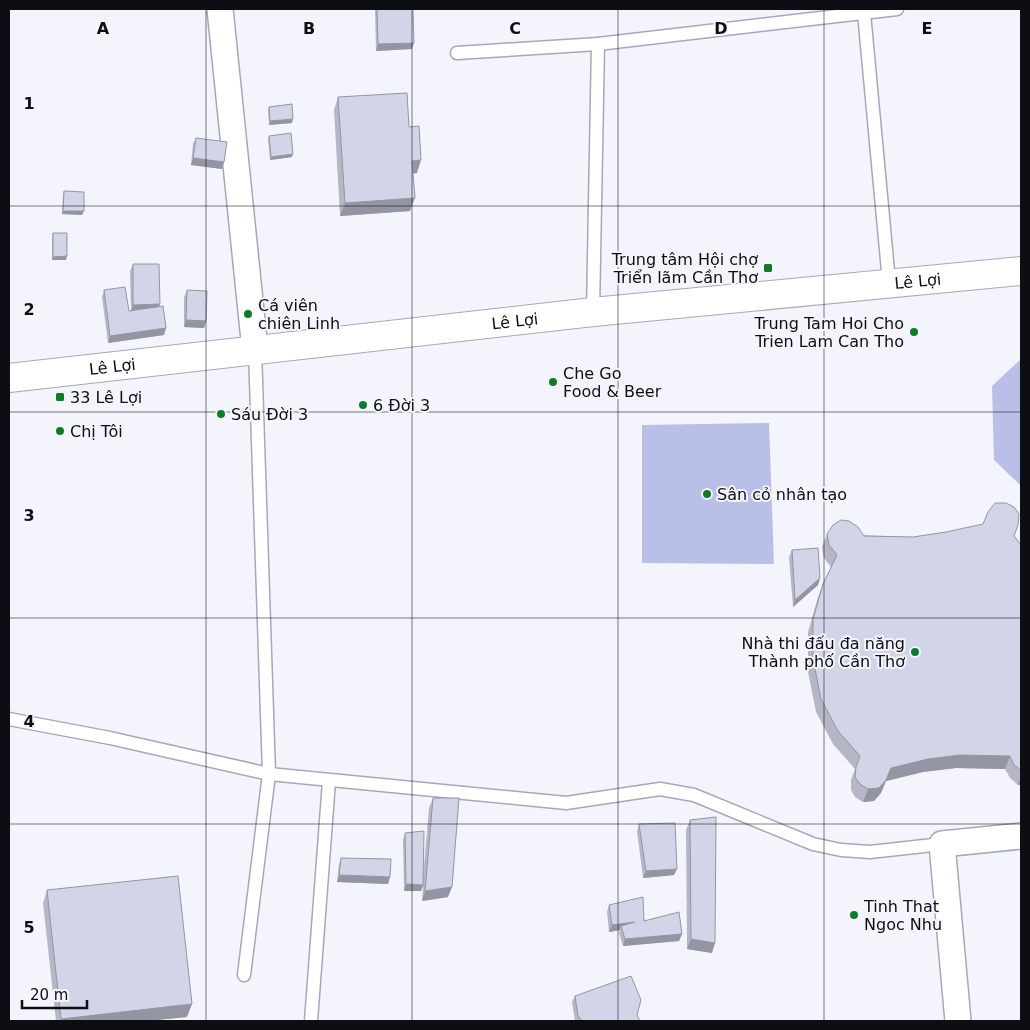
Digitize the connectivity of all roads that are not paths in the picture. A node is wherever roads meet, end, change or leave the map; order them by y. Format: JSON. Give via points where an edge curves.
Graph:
{"nodes":[{"id":1,"x":220,"y":9,"type":"edge"},
{"id":2,"x":897,"y":9,"type":"edge"},
{"id":3,"x":864,"y":13,"type":"junction"},
{"id":4,"x":598,"y":44,"type":"junction"},
{"id":5,"x":457,"y":53,"type":"dead end"},
{"id":6,"x":1021,"y":270,"type":"edge"},
{"id":7,"x":889,"y":282,"type":"junction"},
{"id":8,"x":593,"y":312,"type":"junction"},
{"id":9,"x":255,"y":350,"type":"junction"},
{"id":10,"x":9,"y":378,"type":"edge"},
{"id":11,"x":9,"y":719,"type":"edge"},
{"id":12,"x":269,"y":774,"type":"junction"},
{"id":13,"x":329,"y":781,"type":"junction"},
{"id":14,"x":1021,"y":836,"type":"edge"},
{"id":15,"x":942,"y":844,"type":"junction"},
{"id":16,"x":244,"y":975,"type":"dead end"},
{"id":17,"x":311,"y":1021,"type":"edge"},
{"id":18,"x":958,"y":1021,"type":"edge"}],
"edges":[{"from":1,"to":9,"type":"street"},
{"from":2,"to":3,"type":"lane"},
{"from":3,"to":4,"type":"lane"},
{"from":3,"to":7,"type":"lane"},
{"from":4,"to":5,"type":"lane"},
{"from":4,"to":8,"type":"lane"},
{"from":6,"to":7,"type":"street","name":"Lê Lợi"},
{"from":7,"to":8,"type":"street","name":"Lê Lợi"},
{"from":8,"to":9,"type":"street","name":"Lê Lợi"},
{"from":9,"to":10,"type":"street","name":"Lê Lợi"},
{"from":9,"to":12,"type":"lane"},
{"from":11,"to":12,"type":"lane"},
{"from":12,"to":13,"type":"lane"},
{"from":12,"to":16,"type":"lane"},
{"from":13,"to":15,"type":"lane","via":[[566,803],[660,789],[694,795],[813,844],[841,850],[870,852]]},
{"from":13,"to":17,"type":"lane"},
{"from":14,"to":15,"type":"street"},
{"from":15,"to":18,"type":"street"}]}
